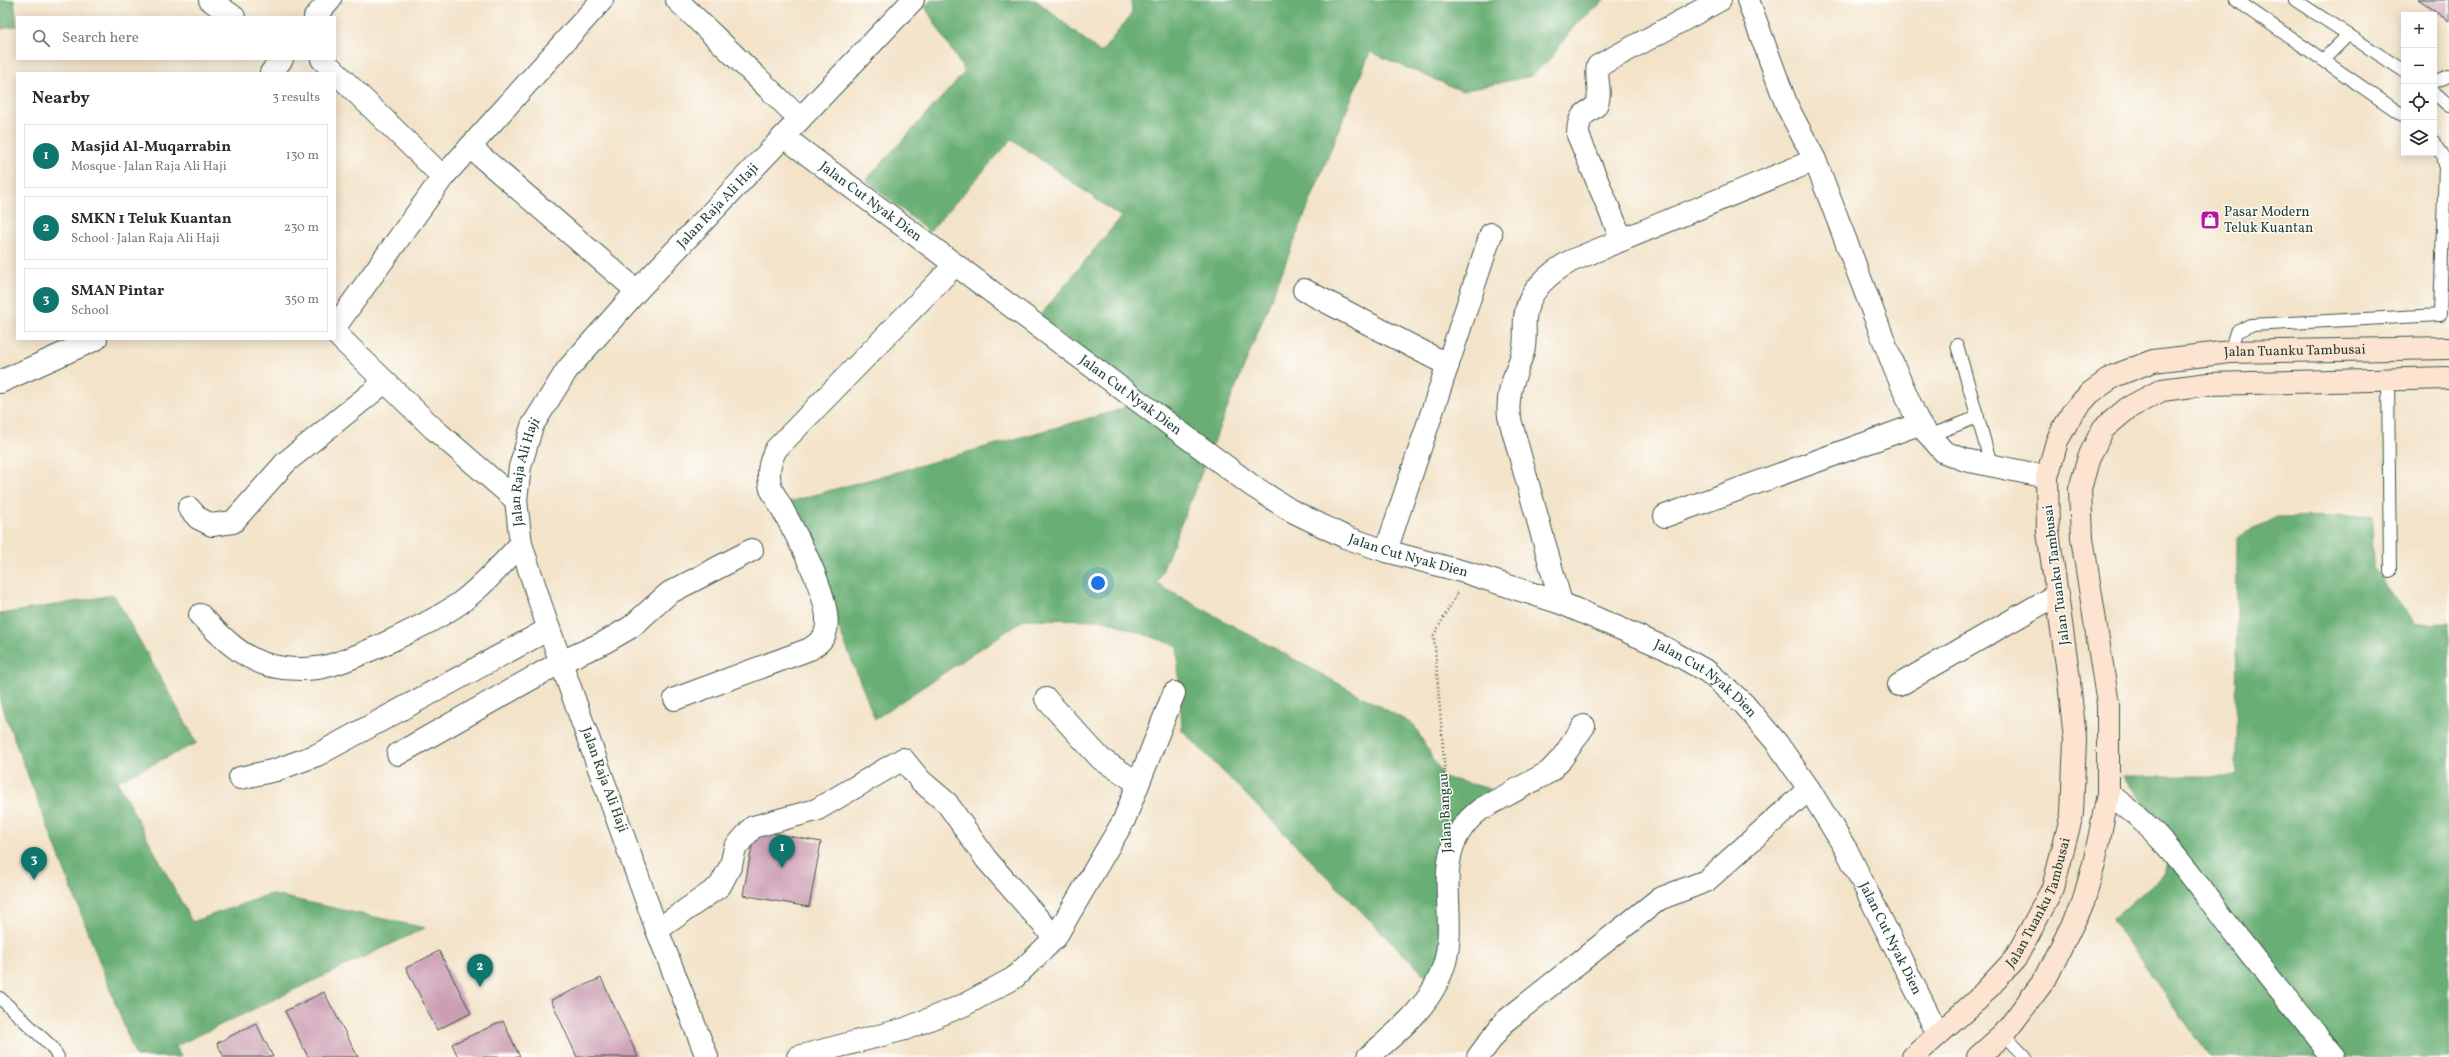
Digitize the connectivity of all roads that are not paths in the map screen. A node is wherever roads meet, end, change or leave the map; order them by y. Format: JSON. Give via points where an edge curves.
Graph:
{"nodes":[{"id":1,"x":210,"y":0,"type":"edge"},
{"id":2,"x":330,"y":0,"type":"edge"},
{"id":3,"x":602,"y":0,"type":"edge"},
{"id":4,"x":677,"y":0,"type":"edge"},
{"id":5,"x":913,"y":0,"type":"edge"},
{"id":6,"x":1720,"y":0,"type":"edge"},
{"id":7,"x":1748,"y":0,"type":"edge"},
{"id":8,"x":2236,"y":0,"type":"edge"},
{"id":9,"x":2295,"y":0,"type":"edge"},
{"id":10,"x":233,"y":16,"type":"edge"},
{"id":11,"x":316,"y":16,"type":"edge"},
{"id":12,"x":2348,"y":35,"type":"junction"},
{"id":13,"x":281,"y":60,"type":"edge"},
{"id":14,"x":323,"y":60,"type":"edge"},
{"id":15,"x":2323,"y":60,"type":"junction"},
{"id":16,"x":2401,"y":69,"type":"edge"},
{"id":17,"x":272,"y":72,"type":"edge"},
{"id":18,"x":335,"y":72,"type":"edge"},
{"id":19,"x":336,"y":73,"type":"edge"},
{"id":20,"x":2449,"y":76,"type":"edge"},
{"id":21,"x":2437,"y":81,"type":"edge"},
{"id":22,"x":2437,"y":96,"type":"edge"},
{"id":23,"x":2449,"y":106,"type":"edge"},
{"id":24,"x":2401,"y":114,"type":"edge"},
{"id":25,"x":800,"y":119,"type":"junction"},
{"id":26,"x":784,"y":137,"type":"junction"},
{"id":27,"x":2437,"y":146,"type":"edge"},
{"id":28,"x":470,"y":147,"type":"junction"},
{"id":29,"x":1815,"y":160,"type":"junction"},
{"id":30,"x":443,"y":178,"type":"junction"},
{"id":31,"x":1491,"y":234,"type":"dead end"},
{"id":32,"x":1622,"y":240,"type":"junction"},
{"id":33,"x":955,"y":265,"type":"junction"},
{"id":34,"x":1304,"y":290,"type":"dead end"},
{"id":35,"x":637,"y":291,"type":"junction"},
{"id":36,"x":2444,"y":315,"type":"edge"},
{"id":37,"x":336,"y":326,"type":"edge"},
{"id":38,"x":336,"y":334,"type":"edge"},
{"id":39,"x":94,"y":340,"type":"edge"},
{"id":40,"x":1957,"y":345,"type":"dead end"},
{"id":41,"x":2446,"y":348,"type":"edge"},
{"id":42,"x":2230,"y":352,"type":"junction"},
{"id":43,"x":1448,"y":364,"type":"junction"},
{"id":44,"x":2446,"y":378,"type":"edge"},
{"id":45,"x":2388,"y":380,"type":"junction"},
{"id":46,"x":0,"y":382,"type":"edge"},
{"id":47,"x":385,"y":382,"type":"junction"},
{"id":48,"x":1978,"y":417,"type":"junction"},
{"id":49,"x":1923,"y":430,"type":"junction"},
{"id":50,"x":1991,"y":464,"type":"junction"},
{"id":51,"x":2047,"y":477,"type":"junction"},
{"id":52,"x":516,"y":500,"type":"junction"},
{"id":53,"x":189,"y":508,"type":"dead end"},
{"id":54,"x":1665,"y":516,"type":"dead end"},
{"id":55,"x":521,"y":544,"type":"junction"},
{"id":56,"x":752,"y":550,"type":"dead end"},
{"id":57,"x":1386,"y":550,"type":"junction"},
{"id":58,"x":2390,"y":571,"type":"dead end"},
{"id":59,"x":2058,"y":594,"type":"junction"},
{"id":60,"x":1561,"y":603,"type":"junction"},
{"id":61,"x":200,"y":615,"type":"dead end"},
{"id":62,"x":549,"y":629,"type":"junction"},
{"id":63,"x":561,"y":662,"type":"junction"},
{"id":64,"x":1899,"y":685,"type":"dead end"},
{"id":65,"x":1174,"y":693,"type":"dead end"},
{"id":66,"x":675,"y":699,"type":"dead end"},
{"id":67,"x":1046,"y":699,"type":"dead end"},
{"id":68,"x":1584,"y":726,"type":"dead end"},
{"id":69,"x":398,"y":754,"type":"dead end"},
{"id":70,"x":240,"y":778,"type":"dead end"},
{"id":71,"x":1138,"y":783,"type":"junction"},
{"id":72,"x":1809,"y":789,"type":"junction"},
{"id":73,"x":2108,"y":794,"type":"junction"},
{"id":74,"x":2053,"y":888,"type":"junction"},
{"id":75,"x":2083,"y":903,"type":"junction"},
{"id":76,"x":657,"y":930,"type":"junction"},
{"id":77,"x":1055,"y":938,"type":"junction"},
{"id":78,"x":0,"y":998,"type":"edge"},
{"id":79,"x":1938,"y":1034,"type":"junction"},
{"id":80,"x":2004,"y":1034,"type":"junction"},
{"id":81,"x":58,"y":1057,"type":"edge"},
{"id":82,"x":707,"y":1057,"type":"edge"},
{"id":83,"x":798,"y":1057,"type":"edge"},
{"id":84,"x":1368,"y":1057,"type":"edge"},
{"id":85,"x":1478,"y":1057,"type":"edge"},
{"id":86,"x":1913,"y":1057,"type":"edge"},
{"id":87,"x":1978,"y":1057,"type":"edge"},
{"id":88,"x":2026,"y":1057,"type":"edge"},
{"id":89,"x":2334,"y":1057,"type":"edge"}],
"edges":[{"from":1,"to":10,"type":"street"},
{"from":2,"to":11,"type":"street"},
{"from":3,"to":28,"type":"street"},
{"from":4,"to":25,"type":"street"},
{"from":5,"to":25,"type":"street","name":"Jalan Raja Ali Haji"},
{"from":6,"to":32,"type":"street","via":[[1598,66],[1598,99],[1596,105],[1581,116],[1578,122],[1578,135]]},
{"from":7,"to":29,"type":"street","via":[[1787,106]]},
{"from":8,"to":15,"type":"lane"},
{"from":9,"to":12,"type":"lane"},
{"from":12,"to":15,"type":"lane"},
{"from":12,"to":16,"type":"lane"},
{"from":13,"to":17,"type":"street"},
{"from":14,"to":18,"type":"street"},
{"from":15,"to":24,"type":"lane"},
{"from":19,"to":30,"type":"street"},
{"from":20,"to":21,"type":"lane"},
{"from":22,"to":23,"type":"lane"},
{"from":25,"to":26,"type":"street","name":"Jalan Raja Ali Haji"},
{"from":26,"to":33,"type":"street","name":"Jalan Cut Nyak Dien"},
{"from":26,"to":35,"type":"street","name":"Jalan Raja Ali Haji"},
{"from":27,"to":36,"type":"lane","via":[[2443,155],[2445,165]]},
{"from":28,"to":30,"type":"street"},
{"from":28,"to":35,"type":"street"},
{"from":29,"to":32,"type":"street"},
{"from":29,"to":49,"type":"street","via":[[1894,367]]},
{"from":30,"to":37,"type":"street"},
{"from":31,"to":43,"type":"street"},
{"from":32,"to":60,"type":"street","via":[[1553,271],[1536,289],[1528,302],[1524,350],[1508,396],[1509,416]]},
{"from":33,"to":57,"type":"street","name":"Jalan Cut Nyak Dien","via":[[1251,485],[1290,510],[1345,537]]},
{"from":33,"to":66,"type":"street","via":[[776,449],[770,461],[768,479],[771,489],[804,551],[823,601],[826,626],[821,641],[810,649]]},
{"from":34,"to":43,"type":"street"},
{"from":35,"to":52,"type":"street","name":"Jalan Raja Ali Haji","via":[[567,370],[532,426],[520,467]]},
{"from":36,"to":42,"type":"lane","via":[[2252,325],[2236,332]]},
{"from":38,"to":47,"type":"street"},
{"from":39,"to":46,"type":"street"},
{"from":40,"to":48,"type":"lane"},
{"from":41,"to":42,"type":"main road","name":"Jalan Tuanku Tambusai"},
{"from":41,"to":44,"type":"main road"},
{"from":42,"to":51,"type":"main road","name":"Jalan Tuanku Tambusai","via":[[2154,361],[2114,376],[2090,393],[2072,413],[2057,441]]},
{"from":43,"to":57,"type":"street"},
{"from":44,"to":45,"type":"main road","name":"Jalan Tuanku Tambusai"},
{"from":45,"to":58,"type":"lane"},
{"from":45,"to":73,"type":"main road","name":"Jalan Tuanku Tambusai","via":[[2208,384],[2162,390],[2128,408],[2103,429],[2089,457],[2080,489],[2082,538],[2108,704]]},
{"from":47,"to":52,"type":"street","via":[[434,429]]},
{"from":47,"to":53,"type":"street","via":[[286,462],[233,522],[212,525],[198,518]]},
{"from":48,"to":49,"type":"lane"},
{"from":48,"to":50,"type":"lane"},
{"from":49,"to":50,"type":"street","via":[[1944,452],[1965,460]]},
{"from":49,"to":54,"type":"street"},
{"from":50,"to":51,"type":"street"},
{"from":51,"to":59,"type":"main road","name":"Jalan Tuanku Tambusai","via":[[2048,532]]},
{"from":52,"to":55,"type":"street","name":"Jalan Raja Ali Haji"},
{"from":55,"to":61,"type":"street","via":[[480,587],[459,604],[368,650],[317,668],[265,664],[244,655]]},
{"from":55,"to":62,"type":"street","name":"Jalan Raja Ali Haji"},
{"from":56,"to":63,"type":"street","via":[[669,593],[630,627],[605,642]]},
{"from":57,"to":60,"type":"street","name":"Jalan Cut Nyak Dien"},
{"from":59,"to":64,"type":"street"},
{"from":59,"to":74,"type":"main road","name":"Jalan Tuanku Tambusai","via":[[2075,739],[2072,814]]},
{"from":60,"to":72,"type":"street","name":"Jalan Cut Nyak Dien","via":[[1665,648],[1708,672],[1744,704],[1777,743]]},
{"from":62,"to":63,"type":"street","name":"Jalan Raja Ali Haji"},
{"from":62,"to":70,"type":"street","via":[[317,755],[276,770]]},
{"from":63,"to":69,"type":"street"},
{"from":63,"to":76,"type":"street","name":"Jalan Raja Ali Haji"},
{"from":65,"to":71,"type":"street"},
{"from":67,"to":71,"type":"street","via":[[1101,759]]},
{"from":68,"to":84,"type":"street","name":"Jalan Bangau","via":[[1549,772],[1470,816],[1450,848],[1448,943],[1439,978],[1424,1005],[1399,1031]]},
{"from":71,"to":77,"type":"street","via":[[1124,820]]},
{"from":72,"to":79,"type":"street","name":"Jalan Cut Nyak Dien","via":[[1847,851]]},
{"from":72,"to":85,"type":"street","via":[[1706,881],[1659,899],[1504,1022]]},
{"from":73,"to":75,"type":"main road","name":"Jalan Tuanku Tambusai","via":[[2094,864]]},
{"from":73,"to":89,"type":"street","via":[[2128,807],[2166,844]]},
{"from":74,"to":75,"type":"main road"},
{"from":74,"to":79,"type":"main road","name":"Jalan Tuanku Tambusai","via":[[2015,959],[1977,1000]]},
{"from":75,"to":80,"type":"main road","name":"Jalan Tuanku Tambusai","via":[[2046,978]]},
{"from":76,"to":77,"type":"street","via":[[720,886],[731,865],[735,848],[753,826],[816,810],[903,759],[921,781],[947,803],[986,859]]},
{"from":76,"to":82,"type":"street","name":"Jalan Raja Ali Haji"},
{"from":77,"to":83,"type":"street","via":[[1014,978],[964,1005],[905,1029]]},
{"from":78,"to":81,"type":"lane","via":[[52,1046]]},
{"from":79,"to":86,"type":"main road","name":"Jalan Tuanku Tambusai"},
{"from":80,"to":87,"type":"main road","name":"Jalan Tuanku Tambusai"},
{"from":80,"to":88,"type":"lane"}]}
